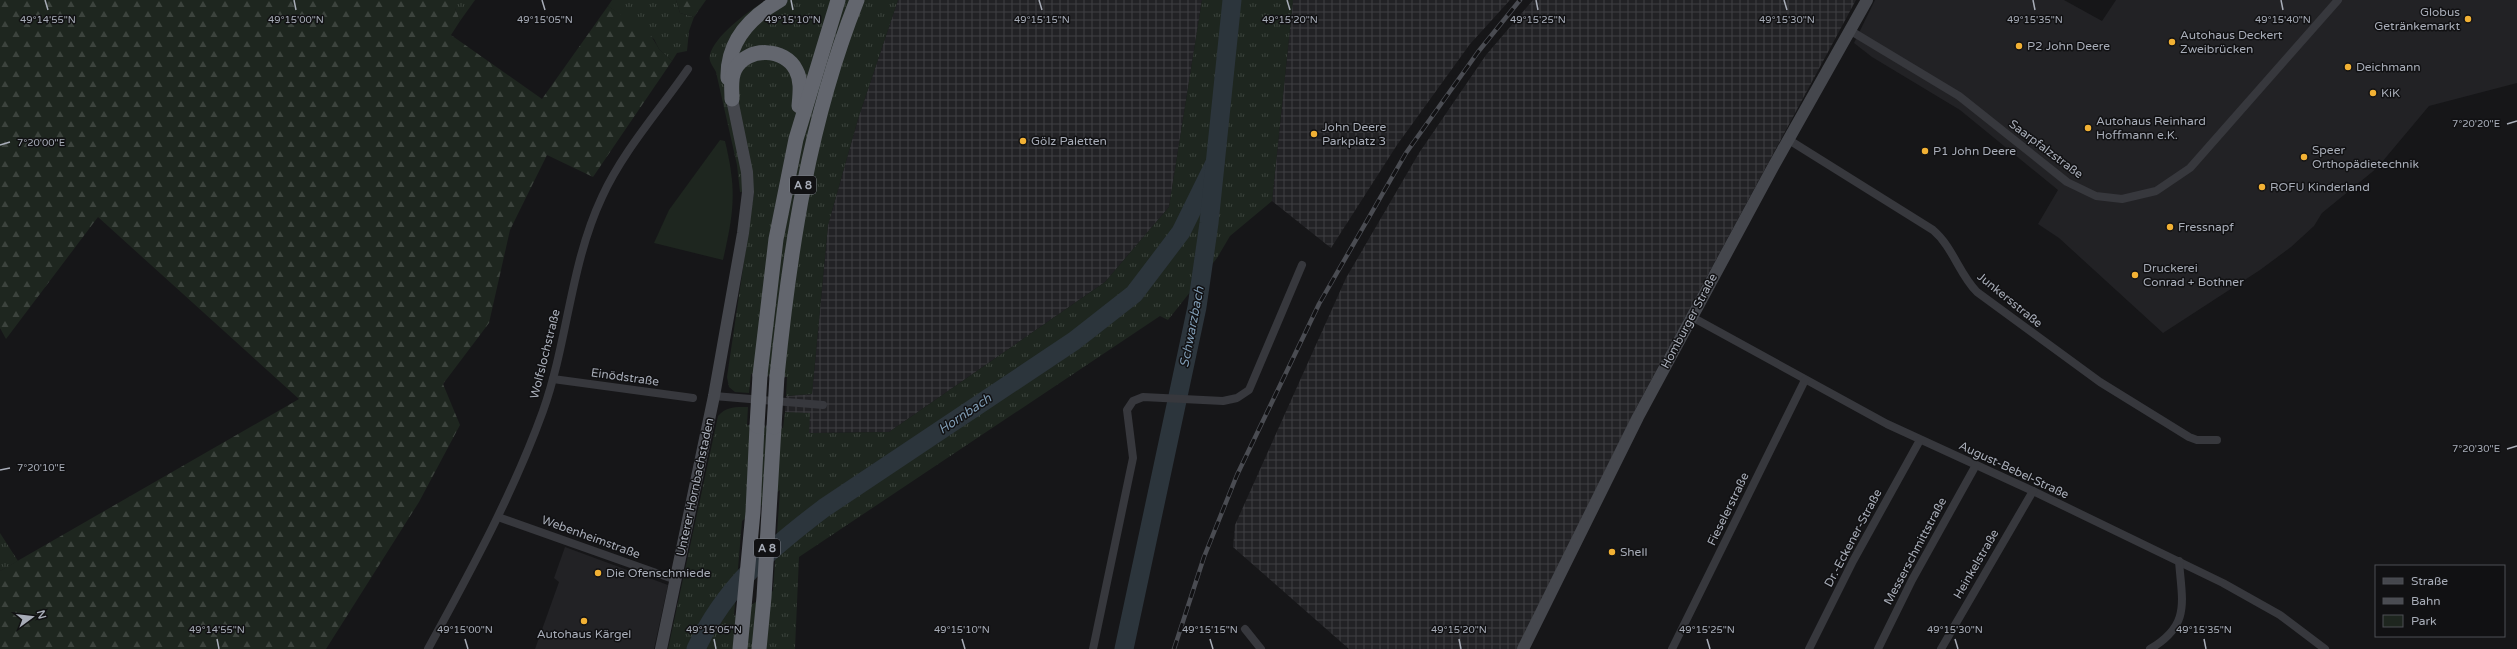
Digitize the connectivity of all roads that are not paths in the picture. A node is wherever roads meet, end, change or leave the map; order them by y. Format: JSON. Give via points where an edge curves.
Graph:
{"nodes":[{"id":1,"x":780,"y":0,"type":"edge"},
{"id":2,"x":838,"y":0,"type":"edge"},
{"id":3,"x":857,"y":0,"type":"edge"},
{"id":4,"x":1867,"y":0,"type":"edge"},
{"id":5,"x":2338,"y":0,"type":"edge"},
{"id":6,"x":1851,"y":31,"type":"junction"},
{"id":7,"x":688,"y":70,"type":"dead end"},
{"id":8,"x":732,"y":99,"type":"junction"},
{"id":9,"x":796,"y":139,"type":"junction"},
{"id":10,"x":1789,"y":140,"type":"junction"},
{"id":11,"x":1302,"y":265,"type":"dead end"},
{"id":12,"x":1692,"y":316,"type":"junction"},
{"id":13,"x":553,"y":379,"type":"junction"},
{"id":14,"x":1805,"y":380,"type":"junction"},
{"id":15,"x":714,"y":396,"type":"junction"},
{"id":16,"x":692,"y":398,"type":"dead end"},
{"id":17,"x":823,"y":405,"type":"dead end"},
{"id":18,"x":1920,"y":440,"type":"junction"},
{"id":19,"x":2217,"y":440,"type":"dead end"},
{"id":20,"x":1976,"y":465,"type":"junction"},
{"id":21,"x":2033,"y":491,"type":"junction"},
{"id":22,"x":498,"y":517,"type":"junction"},
{"id":23,"x":2179,"y":561,"type":"junction"},
{"id":24,"x":676,"y":580,"type":"junction"},
{"id":25,"x":1245,"y":628,"type":"dead end"},
{"id":26,"x":428,"y":649,"type":"edge"},
{"id":27,"x":662,"y":649,"type":"edge"},
{"id":28,"x":740,"y":649,"type":"edge"},
{"id":29,"x":758,"y":649,"type":"edge"},
{"id":30,"x":1093,"y":649,"type":"edge"},
{"id":31,"x":1261,"y":649,"type":"edge"},
{"id":32,"x":1523,"y":649,"type":"edge"},
{"id":33,"x":1672,"y":649,"type":"edge"},
{"id":34,"x":1809,"y":649,"type":"edge"},
{"id":35,"x":1878,"y":649,"type":"edge"},
{"id":36,"x":1941,"y":649,"type":"edge"},
{"id":37,"x":2150,"y":649,"type":"edge"},
{"id":38,"x":2325,"y":649,"type":"edge"}],
"edges":[{"from":1,"to":8,"type":"highway","via":[[753,19],[735,44],[728,68]]},
{"from":2,"to":9,"type":"highway","number":"A 8"},
{"from":3,"to":29,"type":"highway","number":"A 8","bridge":true,"via":[[818,120],[800,200],[786,288],[777,376],[764,597]]},
{"from":4,"to":6,"type":"main road","name":"Homburger Straße"},
{"from":5,"to":6,"type":"street","name":"Saarpfalzstraße","via":[[2190,168],[2156,191],[2122,199],[2096,196],[2067,182],[1954,92]]},
{"from":6,"to":10,"type":"main road","name":"Homburger Straße"},
{"from":7,"to":13,"type":"street","name":"Wolfslochstraße","via":[[629,151],[602,197],[582,251]]},
{"from":8,"to":9,"type":"highway","via":[[732,77],[735,68],[742,61],[763,52],[775,53],[789,60],[797,71],[801,85]]},
{"from":8,"to":15,"type":"main road","name":"Unterer Hornbachstaden","via":[[745,159],[748,192]]},
{"from":9,"to":28,"type":"highway","number":"A 8","bridge":true,"via":[[776,239],[760,375],[745,609]]},
{"from":10,"to":12,"type":"main road","name":"Homburger Straße"},
{"from":10,"to":19,"type":"street","name":"Junkersstraße","via":[[1933,230],[1947,245],[1969,284],[1977,292],[2100,382],[2189,437],[2197,440]]},
{"from":11,"to":30,"type":"street","via":[[1249,390],[1237,398],[1204,401],[1143,397],[1133,401],[1127,410],[1133,458]]},
{"from":12,"to":14,"type":"street","name":"August-Bebel-Straße"},
{"from":12,"to":32,"type":"main road","name":"Homburger Straße"},
{"from":13,"to":16,"type":"street","name":"Einödstraße"},
{"from":13,"to":22,"type":"street","name":"Wolfslochstraße","via":[[542,413]]},
{"from":14,"to":18,"type":"street","name":"August-Bebel-Straße"},
{"from":14,"to":33,"type":"street","name":"Fieselerstraße"},
{"from":15,"to":17,"type":"street"},
{"from":15,"to":24,"type":"main road","name":"Unterer Hornbachstaden"},
{"from":18,"to":20,"type":"street","name":"August-Bebel-Straße"},
{"from":18,"to":34,"type":"street","name":"Dr.-Eckener-Straße","via":[[1853,561]]},
{"from":20,"to":21,"type":"street","name":"August-Bebel-Straße"},
{"from":20,"to":35,"type":"street","name":"Messerschmittstraße","via":[[1912,580]]},
{"from":21,"to":23,"type":"street","name":"August-Bebel-Straße"},
{"from":21,"to":36,"type":"street","name":"Heinkelstraße"},
{"from":22,"to":24,"type":"street","name":"Webenheimstraße"},
{"from":22,"to":26,"type":"street","name":"Wolfslochstraße"},
{"from":23,"to":37,"type":"street","via":[[2183,590],[2180,618],[2167,638]]},
{"from":23,"to":38,"type":"street","name":"August-Bebel-Straße","via":[[2274,612]]},
{"from":24,"to":27,"type":"main road","name":"Unterer Hornbachstaden"},
{"from":25,"to":31,"type":"street"}]}
